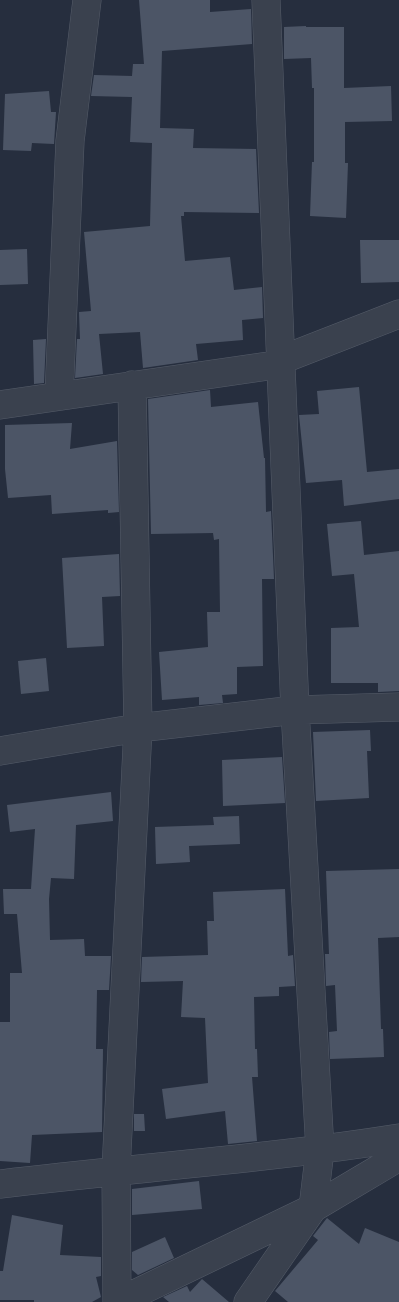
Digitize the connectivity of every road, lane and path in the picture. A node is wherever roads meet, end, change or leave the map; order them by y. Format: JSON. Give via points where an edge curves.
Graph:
{"nodes":[{"id":1,"x":88,"y":0,"type":"edge"},
{"id":2,"x":266,"y":0,"type":"edge"},
{"id":3,"x":399,"y":314,"type":"edge"},
{"id":4,"x":281,"y":362,"type":"junction"},
{"id":5,"x":132,"y":386,"type":"junction"},
{"id":6,"x":59,"y":396,"type":"junction"},
{"id":7,"x":0,"y":405,"type":"edge"},
{"id":8,"x":399,"y":707,"type":"edge"},
{"id":9,"x":295,"y":710,"type":"junction"},
{"id":10,"x":138,"y":728,"type":"junction"},
{"id":11,"x":0,"y":751,"type":"edge"},
{"id":12,"x":399,"y":1138,"type":"edge"},
{"id":13,"x":320,"y":1150,"type":"junction"},
{"id":14,"x":399,"y":1157,"type":"edge"},
{"id":15,"x":116,"y":1170,"type":"junction"},
{"id":16,"x":0,"y":1184,"type":"edge"},
{"id":17,"x":313,"y":1208,"type":"junction"},
{"id":18,"x":117,"y":1302,"type":"edge"},
{"id":19,"x":248,"y":1302,"type":"edge"}],
"edges":[{"from":1,"to":6,"type":"street","via":[[70,140]]},
{"from":2,"to":4,"type":"street"},
{"from":3,"to":4,"type":"street"},
{"from":4,"to":5,"type":"street"},
{"from":4,"to":9,"type":"street"},
{"from":5,"to":6,"type":"street"},
{"from":5,"to":10,"type":"street"},
{"from":6,"to":7,"type":"street"},
{"from":8,"to":9,"type":"street"},
{"from":9,"to":10,"type":"street"},
{"from":9,"to":13,"type":"street"},
{"from":10,"to":11,"type":"street"},
{"from":10,"to":15,"type":"street"},
{"from":12,"to":13,"type":"street"},
{"from":13,"to":15,"type":"street"},
{"from":13,"to":17,"type":"street"},
{"from":14,"to":17,"type":"street"},
{"from":15,"to":16,"type":"street"},
{"from":15,"to":18,"type":"street"},
{"from":17,"to":18,"type":"street"},
{"from":17,"to":19,"type":"street"}]}
